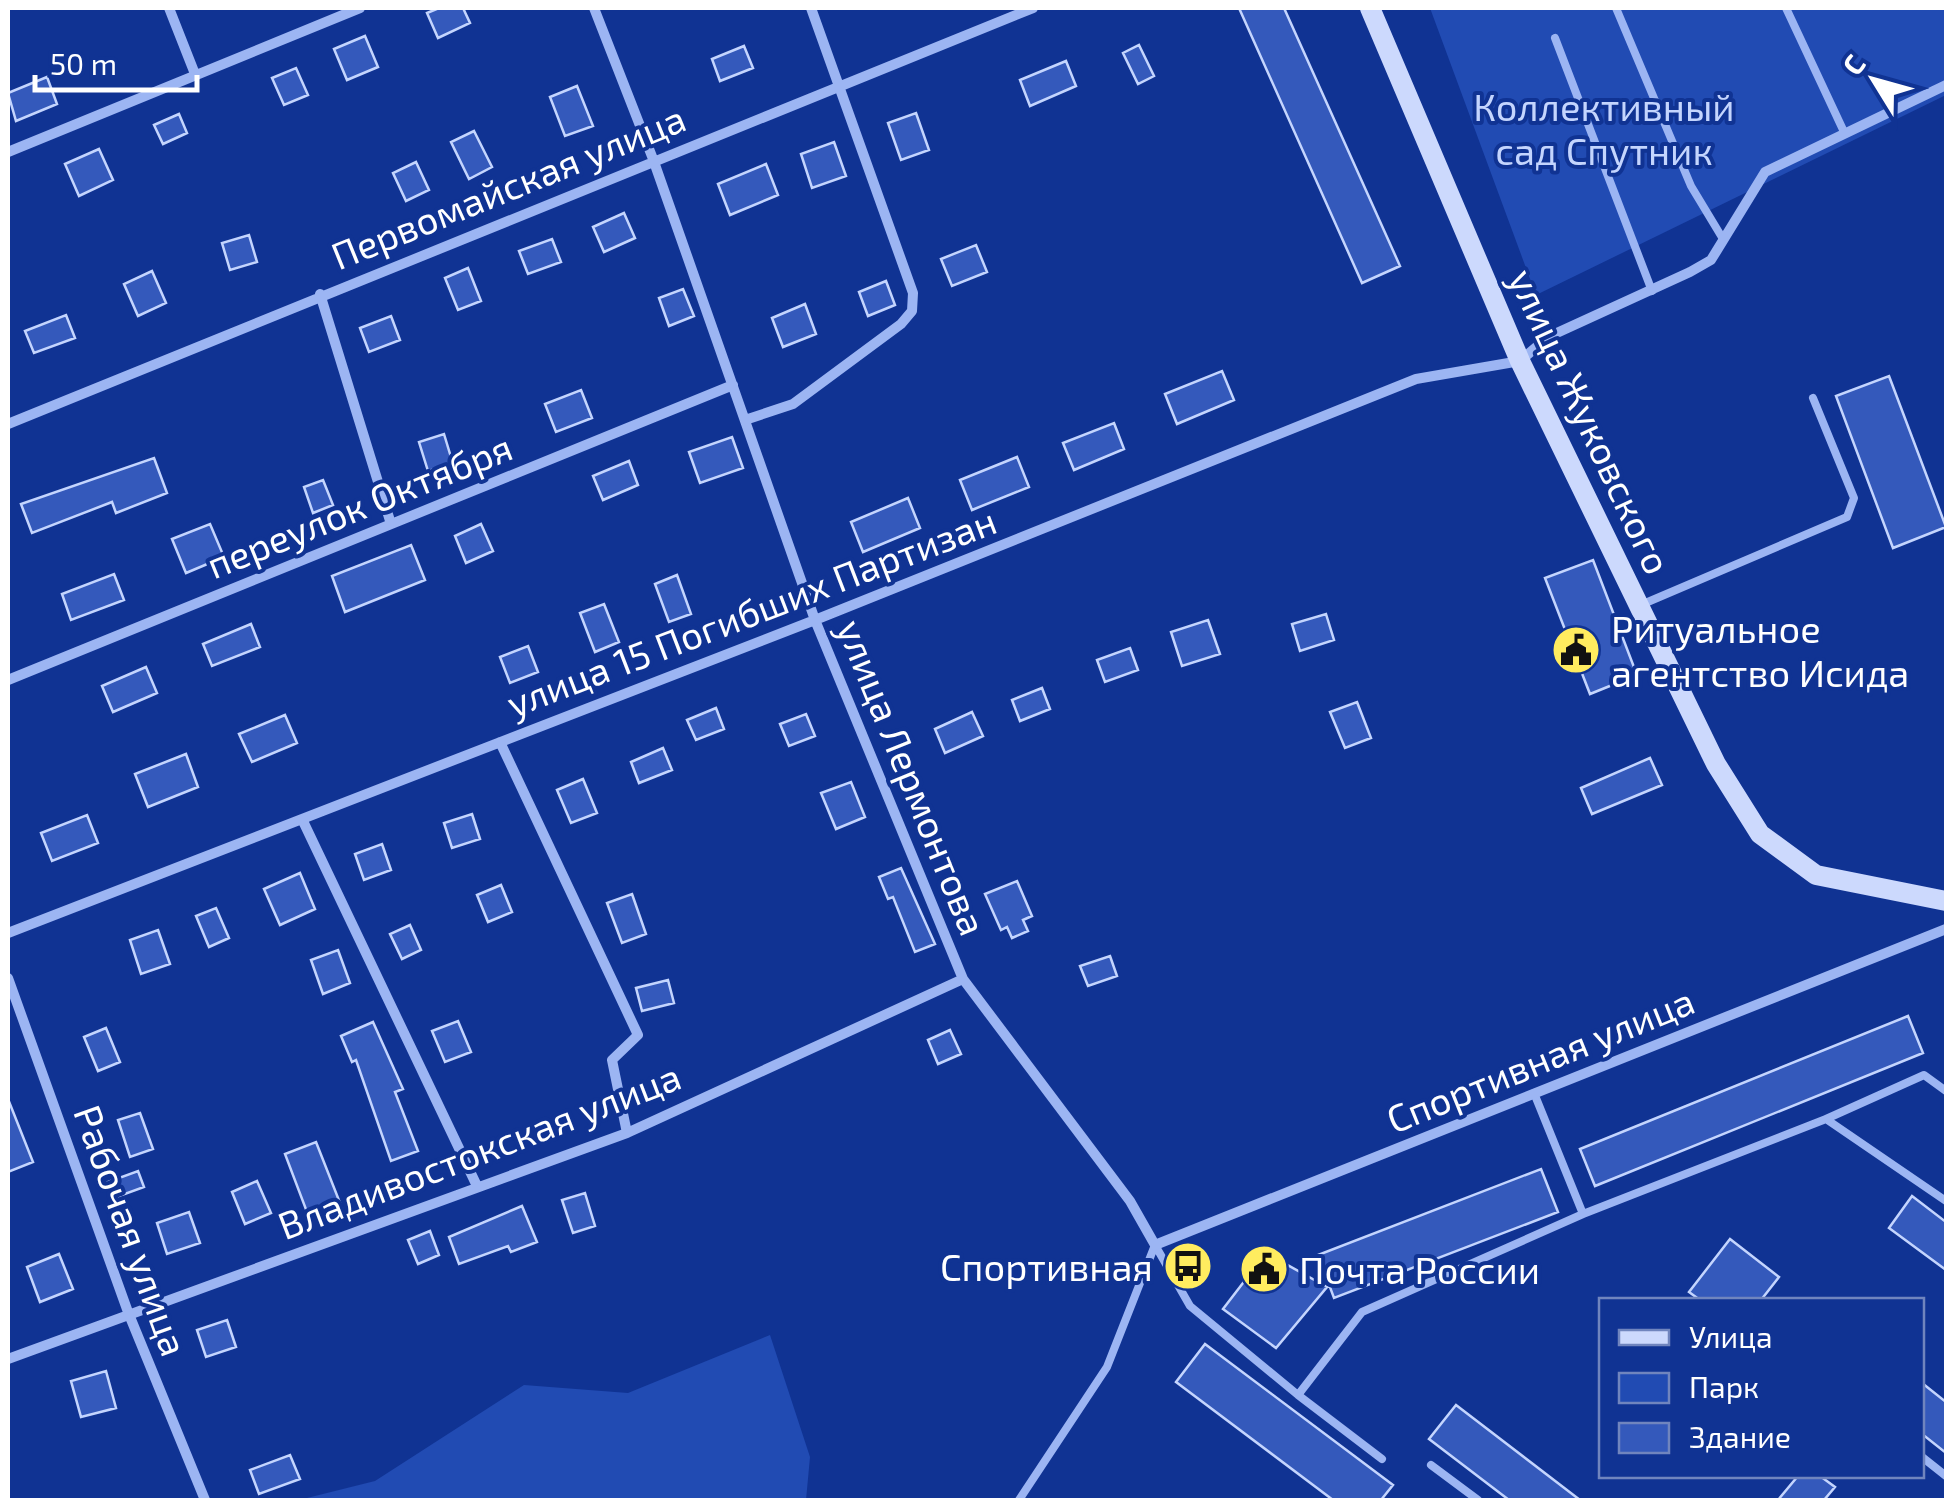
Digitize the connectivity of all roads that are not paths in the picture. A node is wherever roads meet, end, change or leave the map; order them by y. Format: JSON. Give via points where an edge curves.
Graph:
{"nodes":[{"id":1,"x":170,"y":8,"type":"edge"},
{"id":2,"x":360,"y":8,"type":"edge"},
{"id":3,"x":594,"y":8,"type":"edge"},
{"id":4,"x":812,"y":8,"type":"edge"},
{"id":5,"x":1033,"y":8,"type":"edge"},
{"id":6,"x":1370,"y":8,"type":"edge"},
{"id":7,"x":1616,"y":8,"type":"edge"},
{"id":8,"x":1786,"y":8,"type":"edge"},
{"id":9,"x":1009,"y":12,"type":"edge"},
{"id":10,"x":1556,"y":38,"type":"dead end"},
{"id":11,"x":194,"y":74,"type":"junction"},
{"id":12,"x":842,"y":85,"type":"junction"},
{"id":13,"x":1946,"y":85,"type":"edge"},
{"id":14,"x":1845,"y":134,"type":"junction"},
{"id":15,"x":8,"y":152,"type":"edge"},
{"id":16,"x":654,"y":159,"type":"junction"},
{"id":17,"x":1723,"y":239,"type":"junction"},
{"id":18,"x":1652,"y":290,"type":"junction"},
{"id":19,"x":320,"y":294,"type":"junction"},
{"id":20,"x":1520,"y":361,"type":"junction"},
{"id":21,"x":733,"y":386,"type":"junction"},
{"id":22,"x":1813,"y":398,"type":"dead end"},
{"id":23,"x":745,"y":420,"type":"junction"},
{"id":24,"x":8,"y":424,"type":"edge"},
{"id":25,"x":391,"y":524,"type":"junction"},
{"id":26,"x":1639,"y":605,"type":"junction"},
{"id":27,"x":815,"y":620,"type":"junction"},
{"id":28,"x":8,"y":680,"type":"edge"},
{"id":29,"x":500,"y":742,"type":"junction"},
{"id":30,"x":302,"y":819,"type":"junction"},
{"id":31,"x":1946,"y":901,"type":"edge"},
{"id":32,"x":1946,"y":929,"type":"edge"},
{"id":33,"x":8,"y":933,"type":"edge"},
{"id":34,"x":8,"y":978,"type":"edge"},
{"id":35,"x":963,"y":979,"type":"junction"},
{"id":36,"x":1946,"y":1091,"type":"edge"},
{"id":37,"x":1534,"y":1093,"type":"junction"},
{"id":38,"x":1826,"y":1119,"type":"junction"},
{"id":39,"x":627,"y":1132,"type":"junction"},
{"id":40,"x":477,"y":1186,"type":"junction"},
{"id":41,"x":1946,"y":1201,"type":"edge"},
{"id":42,"x":1583,"y":1214,"type":"junction"},
{"id":43,"x":1155,"y":1245,"type":"junction"},
{"id":44,"x":128,"y":1312,"type":"junction"},
{"id":45,"x":8,"y":1359,"type":"edge"},
{"id":46,"x":1298,"y":1395,"type":"junction"},
{"id":47,"x":1382,"y":1459,"type":"dead end"},
{"id":48,"x":1924,"y":1459,"type":"edge"},
{"id":49,"x":1430,"y":1465,"type":"dead end"},
{"id":50,"x":1946,"y":1476,"type":"edge"},
{"id":51,"x":205,"y":1500,"type":"edge"},
{"id":52,"x":1019,"y":1500,"type":"edge"},
{"id":53,"x":1478,"y":1500,"type":"edge"}],
"edges":[{"from":1,"to":11,"type":"street"},
{"from":2,"to":11,"type":"street"},
{"from":3,"to":16,"type":"street","name":"улица Лермонтова"},
{"from":4,"to":12,"type":"street"},
{"from":5,"to":9,"type":"street","name":"Первомайская улица"},
{"from":6,"to":20,"type":"street","name":"улица Жуковского"},
{"from":7,"to":17,"type":"lane","via":[[1691,186]]},
{"from":8,"to":14,"type":"lane"},
{"from":9,"to":12,"type":"street","name":"Первомайская улица"},
{"from":10,"to":18,"type":"lane"},
{"from":11,"to":15,"type":"street"},
{"from":12,"to":16,"type":"street","name":"Первомайская улица"},
{"from":12,"to":23,"type":"street","via":[[914,293],[912,311],[806,396]]},
{"from":13,"to":14,"type":"street"},
{"from":14,"to":17,"type":"street","via":[[1766,172]]},
{"from":16,"to":19,"type":"street","name":"Первомайская улица"},
{"from":16,"to":21,"type":"street","name":"улица Лермонтова"},
{"from":17,"to":18,"type":"street","via":[[1710,260]]},
{"from":18,"to":20,"type":"street","via":[[1548,338]]},
{"from":19,"to":24,"type":"street","name":"Первомайская улица"},
{"from":19,"to":25,"type":"street"},
{"from":20,"to":26,"type":"street","name":"улица Жуковского"},
{"from":20,"to":27,"type":"street","name":"улица 15 Погибших Партизан","via":[[1416,379]]},
{"from":21,"to":23,"type":"street","name":"улица Лермонтова"},
{"from":21,"to":25,"type":"street","name":"переулок Октября"},
{"from":22,"to":26,"type":"lane","via":[[1854,498],[1848,516]]},
{"from":23,"to":27,"type":"street","name":"улица Лермонтова"},
{"from":25,"to":28,"type":"street","name":"переулок Октября"},
{"from":26,"to":31,"type":"street","name":"улица Жуковского","via":[[1716,764],[1760,834],[1816,875]]},
{"from":27,"to":29,"type":"street","name":"улица 15 Погибших Партизан"},
{"from":27,"to":35,"type":"street","name":"улица Лермонтова"},
{"from":29,"to":30,"type":"street","name":"улица 15 Погибших Партизан"},
{"from":29,"to":39,"type":"street","via":[[638,1035],[612,1060]]},
{"from":30,"to":33,"type":"street","name":"улица 15 Погибших Партизан"},
{"from":30,"to":40,"type":"street"},
{"from":32,"to":37,"type":"street","name":"Спортивная улица"},
{"from":34,"to":44,"type":"street","name":"Рабочая улица"},
{"from":35,"to":39,"type":"street","name":"Владивостокская улица"},
{"from":35,"to":43,"type":"street","name":"улица Лермонтова","via":[[1130,1200]]},
{"from":36,"to":38,"type":"lane","via":[[1924,1074]]},
{"from":37,"to":42,"type":"lane"},
{"from":37,"to":43,"type":"street","name":"Спортивная улица"},
{"from":38,"to":41,"type":"lane"},
{"from":38,"to":42,"type":"lane"},
{"from":39,"to":40,"type":"street","name":"Владивостокская улица"},
{"from":40,"to":44,"type":"street","name":"Владивостокская улица"},
{"from":42,"to":46,"type":"lane","via":[[1362,1312]]},
{"from":43,"to":46,"type":"lane","via":[[1190,1306]]},
{"from":43,"to":52,"type":"lane","via":[[1107,1367]]},
{"from":44,"to":45,"type":"street","name":"Владивостокская улица"},
{"from":44,"to":51,"type":"street","name":"Рабочая улица"},
{"from":46,"to":47,"type":"lane"},
{"from":48,"to":50,"type":"lane"},
{"from":49,"to":53,"type":"lane"}]}
